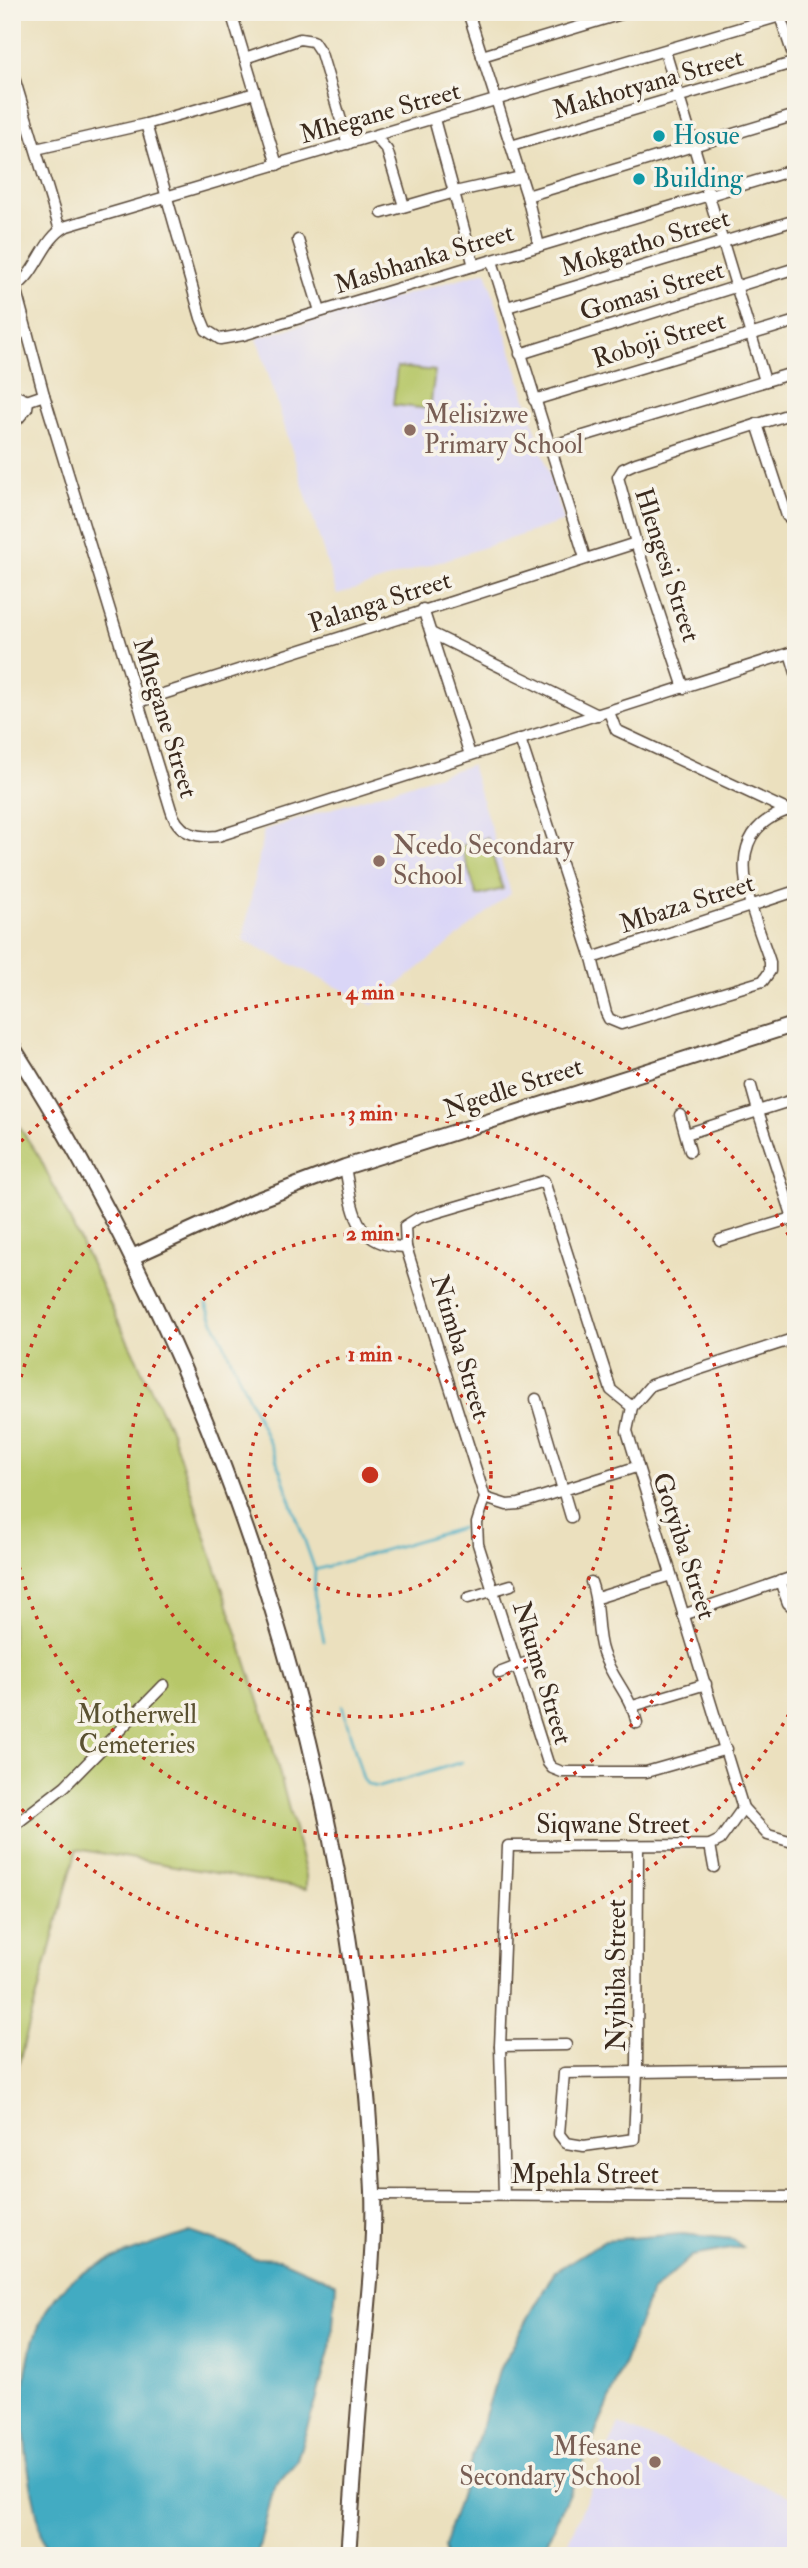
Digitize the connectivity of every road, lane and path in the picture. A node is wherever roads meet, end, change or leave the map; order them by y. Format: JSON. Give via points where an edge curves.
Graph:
{"nodes":[{"id":1,"x":231,"y":12,"type":"edge"},
{"id":2,"x":468,"y":12,"type":"edge"},
{"id":3,"x":628,"y":12,"type":"edge"},
{"id":4,"x":794,"y":12,"type":"edge"},
{"id":5,"x":779,"y":14,"type":"edge"},
{"id":6,"x":665,"y":51,"type":"junction"},
{"id":7,"x":482,"y":56,"type":"junction"},
{"id":8,"x":245,"y":58,"type":"junction"},
{"id":9,"x":796,"y":63,"type":"edge"},
{"id":10,"x":12,"y":71,"type":"edge"},
{"id":11,"x":255,"y":93,"type":"junction"},
{"id":12,"x":678,"y":97,"type":"junction"},
{"id":13,"x":496,"y":101,"type":"junction"},
{"id":14,"x":796,"y":115,"type":"edge"},
{"id":15,"x":434,"y":119,"type":"junction"},
{"id":16,"x":146,"y":124,"type":"junction"},
{"id":17,"x":375,"y":136,"type":"junction"},
{"id":18,"x":348,"y":144,"type":"junction"},
{"id":19,"x":511,"y":146,"type":"junction"},
{"id":20,"x":692,"y":146,"type":"junction"},
{"id":21,"x":36,"y":149,"type":"junction"},
{"id":22,"x":276,"y":165,"type":"junction"},
{"id":23,"x":796,"y":169,"type":"edge"},
{"id":24,"x":521,"y":177,"type":"junction"},
{"id":25,"x":455,"y":191,"type":"junction"},
{"id":26,"x":527,"y":196,"type":"junction"},
{"id":27,"x":706,"y":196,"type":"junction"},
{"id":28,"x":169,"y":197,"type":"junction"},
{"id":29,"x":404,"y":206,"type":"junction"},
{"id":30,"x":382,"y":213,"type":"dead end"},
{"id":31,"x":796,"y":220,"type":"edge"},
{"id":32,"x":60,"y":230,"type":"junction"},
{"id":33,"x":298,"y":240,"type":"dead end"},
{"id":34,"x":722,"y":242,"type":"junction"},
{"id":35,"x":539,"y":246,"type":"junction"},
{"id":36,"x":492,"y":261,"type":"junction"},
{"id":37,"x":474,"y":266,"type":"junction"},
{"id":38,"x":796,"y":268,"type":"edge"},
{"id":39,"x":14,"y":287,"type":"edge"},
{"id":40,"x":735,"y":287,"type":"junction"},
{"id":41,"x":507,"y":307,"type":"junction"},
{"id":42,"x":320,"y":311,"type":"junction"},
{"id":43,"x":796,"y":321,"type":"edge"},
{"id":44,"x":27,"y":331,"type":"junction"},
{"id":45,"x":750,"y":335,"type":"junction"},
{"id":46,"x":12,"y":336,"type":"edge"},
{"id":47,"x":520,"y":354,"type":"junction"},
{"id":48,"x":796,"y":372,"type":"edge"},
{"id":49,"x":765,"y":382,"type":"junction"},
{"id":50,"x":12,"y":394,"type":"edge"},
{"id":51,"x":44,"y":396,"type":"junction"},
{"id":52,"x":534,"y":400,"type":"junction"},
{"id":53,"x":27,"y":401,"type":"junction"},
{"id":54,"x":12,"y":406,"type":"edge"},
{"id":55,"x":796,"y":412,"type":"edge"},
{"id":56,"x":757,"y":424,"type":"junction"},
{"id":57,"x":12,"y":426,"type":"edge"},
{"id":58,"x":550,"y":446,"type":"junction"},
{"id":59,"x":796,"y":524,"type":"edge"},
{"id":60,"x":636,"y":543,"type":"junction"},
{"id":61,"x":585,"y":558,"type":"junction"},
{"id":62,"x":423,"y":609,"type":"junction"},
{"id":63,"x":431,"y":633,"type":"junction"},
{"id":64,"x":793,"y":652,"type":"edge"},
{"id":65,"x":796,"y":673,"type":"edge"},
{"id":66,"x":684,"y":688,"type":"junction"},
{"id":67,"x":138,"y":702,"type":"junction"},
{"id":68,"x":609,"y":712,"type":"junction"},
{"id":69,"x":598,"y":715,"type":"junction"},
{"id":70,"x":520,"y":739,"type":"junction"},
{"id":71,"x":470,"y":755,"type":"junction"},
{"id":72,"x":793,"y":811,"type":"edge"},
{"id":73,"x":796,"y":891,"type":"edge"},
{"id":74,"x":751,"y":905,"type":"junction"},
{"id":75,"x":592,"y":958,"type":"junction"},
{"id":76,"x":796,"y":1024,"type":"edge"},
{"id":77,"x":12,"y":1046,"type":"edge"},
{"id":78,"x":751,"y":1086,"type":"dead end"},
{"id":79,"x":796,"y":1099,"type":"edge"},
{"id":80,"x":758,"y":1111,"type":"junction"},
{"id":81,"x":680,"y":1115,"type":"dead end"},
{"id":82,"x":686,"y":1134,"type":"junction"},
{"id":83,"x":690,"y":1151,"type":"dead end"},
{"id":84,"x":345,"y":1167,"type":"junction"},
{"id":85,"x":795,"y":1221,"type":"edge"},
{"id":86,"x":720,"y":1240,"type":"dead end"},
{"id":87,"x":406,"y":1247,"type":"junction"},
{"id":88,"x":132,"y":1257,"type":"junction"},
{"id":89,"x":796,"y":1338,"type":"edge"},
{"id":90,"x":536,"y":1399,"type":"dead end"},
{"id":91,"x":632,"y":1407,"type":"junction"},
{"id":92,"x":636,"y":1467,"type":"junction"},
{"id":93,"x":564,"y":1490,"type":"junction"},
{"id":94,"x":485,"y":1498,"type":"junction"},
{"id":95,"x":571,"y":1517,"type":"dead end"},
{"id":96,"x":671,"y":1575,"type":"junction"},
{"id":97,"x":796,"y":1576,"type":"edge"},
{"id":98,"x":780,"y":1581,"type":"junction"},
{"id":99,"x":591,"y":1582,"type":"dead end"},
{"id":100,"x":511,"y":1585,"type":"dead end"},
{"id":101,"x":494,"y":1591,"type":"junction"},
{"id":102,"x":468,"y":1598,"type":"dead end"},
{"id":103,"x":597,"y":1598,"type":"junction"},
{"id":104,"x":796,"y":1610,"type":"edge"},
{"id":105,"x":683,"y":1615,"type":"junction"},
{"id":106,"x":533,"y":1660,"type":"dead end"},
{"id":107,"x":520,"y":1666,"type":"junction"},
{"id":108,"x":499,"y":1672,"type":"dead end"},
{"id":109,"x":706,"y":1684,"type":"junction"},
{"id":110,"x":164,"y":1685,"type":"dead end"},
{"id":111,"x":633,"y":1706,"type":"junction"},
{"id":112,"x":637,"y":1723,"type":"dead end"},
{"id":113,"x":727,"y":1749,"type":"junction"},
{"id":114,"x":743,"y":1808,"type":"junction"},
{"id":115,"x":12,"y":1827,"type":"edge"},
{"id":116,"x":796,"y":1843,"type":"edge"},
{"id":117,"x":710,"y":1845,"type":"junction"},
{"id":118,"x":638,"y":1846,"type":"junction"},
{"id":119,"x":714,"y":1867,"type":"dead end"},
{"id":120,"x":566,"y":2045,"type":"dead end"},
{"id":121,"x":500,"y":2046,"type":"junction"},
{"id":122,"x":796,"y":2070,"type":"edge"},
{"id":123,"x":637,"y":2072,"type":"junction"},
{"id":124,"x":373,"y":2195,"type":"junction"},
{"id":125,"x":504,"y":2196,"type":"junction"},
{"id":126,"x":796,"y":2197,"type":"edge"},
{"id":127,"x":348,"y":2556,"type":"edge"}],
"edges":[{"from":1,"to":8,"type":"street","name":"Mhegane Street"},
{"from":2,"to":7,"type":"street","name":"Mhegane Street"},
{"from":3,"to":7,"type":"street"},
{"from":4,"to":5,"type":"street","name":"Mhegane Street"},
{"from":5,"to":6,"type":"street","name":"Mhegane Street"},
{"from":5,"to":9,"type":"street"},
{"from":6,"to":12,"type":"street"},
{"from":6,"to":13,"type":"street","name":"Mhegane Street"},
{"from":7,"to":13,"type":"street","name":"Mhegane Street"},
{"from":8,"to":11,"type":"street","name":"Mhegane Street"},
{"from":8,"to":18,"type":"street","via":[[300,39],[313,41],[321,53]]},
{"from":9,"to":12,"type":"street","name":"Makhotyana Street"},
{"from":10,"to":21,"type":"street"},
{"from":11,"to":16,"type":"street"},
{"from":11,"to":22,"type":"street","name":"Mhegane Street"},
{"from":12,"to":19,"type":"street","name":"Makhotyana Street"},
{"from":12,"to":20,"type":"street"},
{"from":13,"to":15,"type":"street","name":"Mhegane Street"},
{"from":13,"to":19,"type":"street"},
{"from":14,"to":20,"type":"street"},
{"from":15,"to":17,"type":"street","name":"Mhegane Street"},
{"from":15,"to":25,"type":"street"},
{"from":16,"to":21,"type":"street"},
{"from":16,"to":28,"type":"street"},
{"from":17,"to":18,"type":"street","name":"Mhegane Street"},
{"from":17,"to":29,"type":"street","via":[[387,150]]},
{"from":18,"to":22,"type":"street","name":"Mhegane Street"},
{"from":19,"to":24,"type":"street"},
{"from":20,"to":26,"type":"street"},
{"from":20,"to":27,"type":"street"},
{"from":21,"to":32,"type":"street"},
{"from":22,"to":28,"type":"street","name":"Mhegane Street"},
{"from":23,"to":27,"type":"street","name":"Masbhanka Street"},
{"from":24,"to":25,"type":"street"},
{"from":24,"to":26,"type":"street"},
{"from":25,"to":29,"type":"street"},
{"from":25,"to":37,"type":"street"},
{"from":26,"to":35,"type":"street"},
{"from":27,"to":34,"type":"street"},
{"from":27,"to":35,"type":"street","name":"Masbhanka Street"},
{"from":28,"to":32,"type":"street","name":"Mhegane Street"},
{"from":28,"to":42,"type":"street","name":"Masbhanka Street","via":[[201,318],[212,336],[230,339]]},
{"from":29,"to":30,"type":"street"},
{"from":31,"to":34,"type":"street","name":"Mokgatho Street"},
{"from":32,"to":39,"type":"street","name":"Mhegane Street"},
{"from":33,"to":42,"type":"street","name":"Masbhanka Street"},
{"from":34,"to":40,"type":"street"},
{"from":34,"to":41,"type":"street","name":"Mokgatho Street"},
{"from":35,"to":36,"type":"street","name":"Masbhanka Street"},
{"from":36,"to":37,"type":"street","name":"Masbhanka Street"},
{"from":36,"to":41,"type":"street"},
{"from":37,"to":42,"type":"street","name":"Masbhanka Street"},
{"from":38,"to":40,"type":"street","name":"Gomasi Street"},
{"from":39,"to":44,"type":"street","name":"Mhegane Street"},
{"from":40,"to":45,"type":"street"},
{"from":40,"to":47,"type":"street","name":"Gomasi Street"},
{"from":41,"to":47,"type":"street"},
{"from":43,"to":45,"type":"street","name":"Roboji Street"},
{"from":44,"to":46,"type":"street"},
{"from":44,"to":51,"type":"street","name":"Mhegane Street"},
{"from":45,"to":49,"type":"street"},
{"from":45,"to":52,"type":"street","name":"Roboji Street"},
{"from":47,"to":52,"type":"street"},
{"from":48,"to":49,"type":"street"},
{"from":49,"to":58,"type":"street"},
{"from":50,"to":53,"type":"street"},
{"from":51,"to":53,"type":"street"},
{"from":51,"to":67,"type":"street","name":"Mhegane Street"},
{"from":52,"to":58,"type":"street"},
{"from":53,"to":54,"type":"street"},
{"from":53,"to":57,"type":"street","via":[[27,408]]},
{"from":55,"to":56,"type":"street","name":"Hlengesi Street"},
{"from":56,"to":59,"type":"street","via":[[787,516]]},
{"from":56,"to":60,"type":"street","name":"Hlengesi Street","via":[[623,469],[618,483]]},
{"from":58,"to":61,"type":"street"},
{"from":60,"to":61,"type":"street","name":"Palanga Street"},
{"from":60,"to":66,"type":"street","name":"Hlengesi Street"},
{"from":61,"to":62,"type":"street","name":"Palanga Street"},
{"from":62,"to":63,"type":"street"},
{"from":62,"to":67,"type":"street","name":"Palanga Street"},
{"from":63,"to":69,"type":"street"},
{"from":63,"to":71,"type":"street"},
{"from":64,"to":65,"type":"street"},
{"from":64,"to":66,"type":"street","name":"Mhegane Street"},
{"from":66,"to":68,"type":"street","name":"Mhegane Street"},
{"from":67,"to":71,"type":"street","name":"Mhegane Street","via":[[174,819],[180,828],[197,836],[218,836]]},
{"from":68,"to":69,"type":"street","name":"Mhegane Street"},
{"from":68,"to":72,"type":"street","via":[[616,730]]},
{"from":69,"to":70,"type":"street","name":"Mhegane Street"},
{"from":70,"to":71,"type":"street","name":"Mhegane Street"},
{"from":70,"to":75,"type":"street"},
{"from":72,"to":74,"type":"street","via":[[765,822],[747,847],[743,875]]},
{"from":73,"to":74,"type":"street","name":"Mbaza Street"},
{"from":74,"to":75,"type":"street","name":"Mbaza Street"},
{"from":74,"to":75,"type":"street","via":[[770,962],[763,981],[621,1024],[606,1013]]},
{"from":76,"to":84,"type":"main road","name":"Ngedle Street"},
{"from":77,"to":88,"type":"main road"},
{"from":78,"to":80,"type":"street"},
{"from":79,"to":80,"type":"street"},
{"from":80,"to":82,"type":"street"},
{"from":80,"to":85,"type":"street"},
{"from":81,"to":82,"type":"street"},
{"from":82,"to":83,"type":"street"},
{"from":84,"to":87,"type":"street","via":[[355,1214],[368,1237]]},
{"from":84,"to":88,"type":"main road","name":"Ngedle Street","via":[[255,1201]]},
{"from":85,"to":86,"type":"street"},
{"from":87,"to":91,"type":"street","name":"Ntimba Street","via":[[404,1233],[409,1223],[544,1181],[611,1390]]},
{"from":87,"to":94,"type":"street","name":"Ntimba Street"},
{"from":88,"to":124,"type":"main road","via":[[229,1480],[290,1664],[350,1942]]},
{"from":89,"to":91,"type":"street","via":[[665,1378],[642,1392]]},
{"from":90,"to":93,"type":"street"},
{"from":91,"to":92,"type":"street","name":"Gotyiba Street","via":[[627,1431]]},
{"from":92,"to":93,"type":"street"},
{"from":92,"to":96,"type":"street","name":"Gotyiba Street"},
{"from":93,"to":94,"type":"street","via":[[512,1505]]},
{"from":93,"to":95,"type":"street"},
{"from":94,"to":101,"type":"street","name":"Nkume Street","via":[[477,1536]]},
{"from":96,"to":103,"type":"street"},
{"from":96,"to":105,"type":"street","name":"Gotyiba Street"},
{"from":97,"to":98,"type":"street"},
{"from":98,"to":104,"type":"street","via":[[788,1603]]},
{"from":98,"to":105,"type":"street"},
{"from":99,"to":103,"type":"street"},
{"from":100,"to":101,"type":"street"},
{"from":101,"to":102,"type":"street"},
{"from":101,"to":107,"type":"street","name":"Nkume Street"},
{"from":103,"to":111,"type":"street","via":[[604,1658]]},
{"from":105,"to":109,"type":"street","name":"Gotyiba Street"},
{"from":106,"to":107,"type":"street"},
{"from":107,"to":108,"type":"street"},
{"from":107,"to":113,"type":"street","name":"Nkume Street","via":[[548,1763],[556,1770],[646,1772]]},
{"from":109,"to":111,"type":"street"},
{"from":109,"to":113,"type":"street","name":"Gotyiba Street"},
{"from":110,"to":115,"type":"street","via":[[65,1786]]},
{"from":111,"to":112,"type":"street"},
{"from":113,"to":114,"type":"street","name":"Gotyiba Street"},
{"from":114,"to":116,"type":"street","name":"Gotyiba Street","via":[[768,1835]]},
{"from":114,"to":117,"type":"street","name":"Siqwane Street","via":[[720,1840]]},
{"from":117,"to":118,"type":"street","name":"Siqwane Street"},
{"from":117,"to":119,"type":"street"},
{"from":118,"to":121,"type":"street","name":"Siqwane Street","via":[[508,1846]]},
{"from":118,"to":123,"type":"street","name":"Nyibiba Street"},
{"from":120,"to":121,"type":"street"},
{"from":121,"to":125,"type":"street"},
{"from":122,"to":123,"type":"street","name":"Nyibiba Street"},
{"from":123,"to":123,"type":"street","via":[[635,2139],[584,2146],[566,2143],[559,2134],[564,2073]]},
{"from":124,"to":125,"type":"street","name":"Mpehla Street"},
{"from":124,"to":127,"type":"main road"},
{"from":125,"to":126,"type":"street","name":"Mpehla Street"}]}
